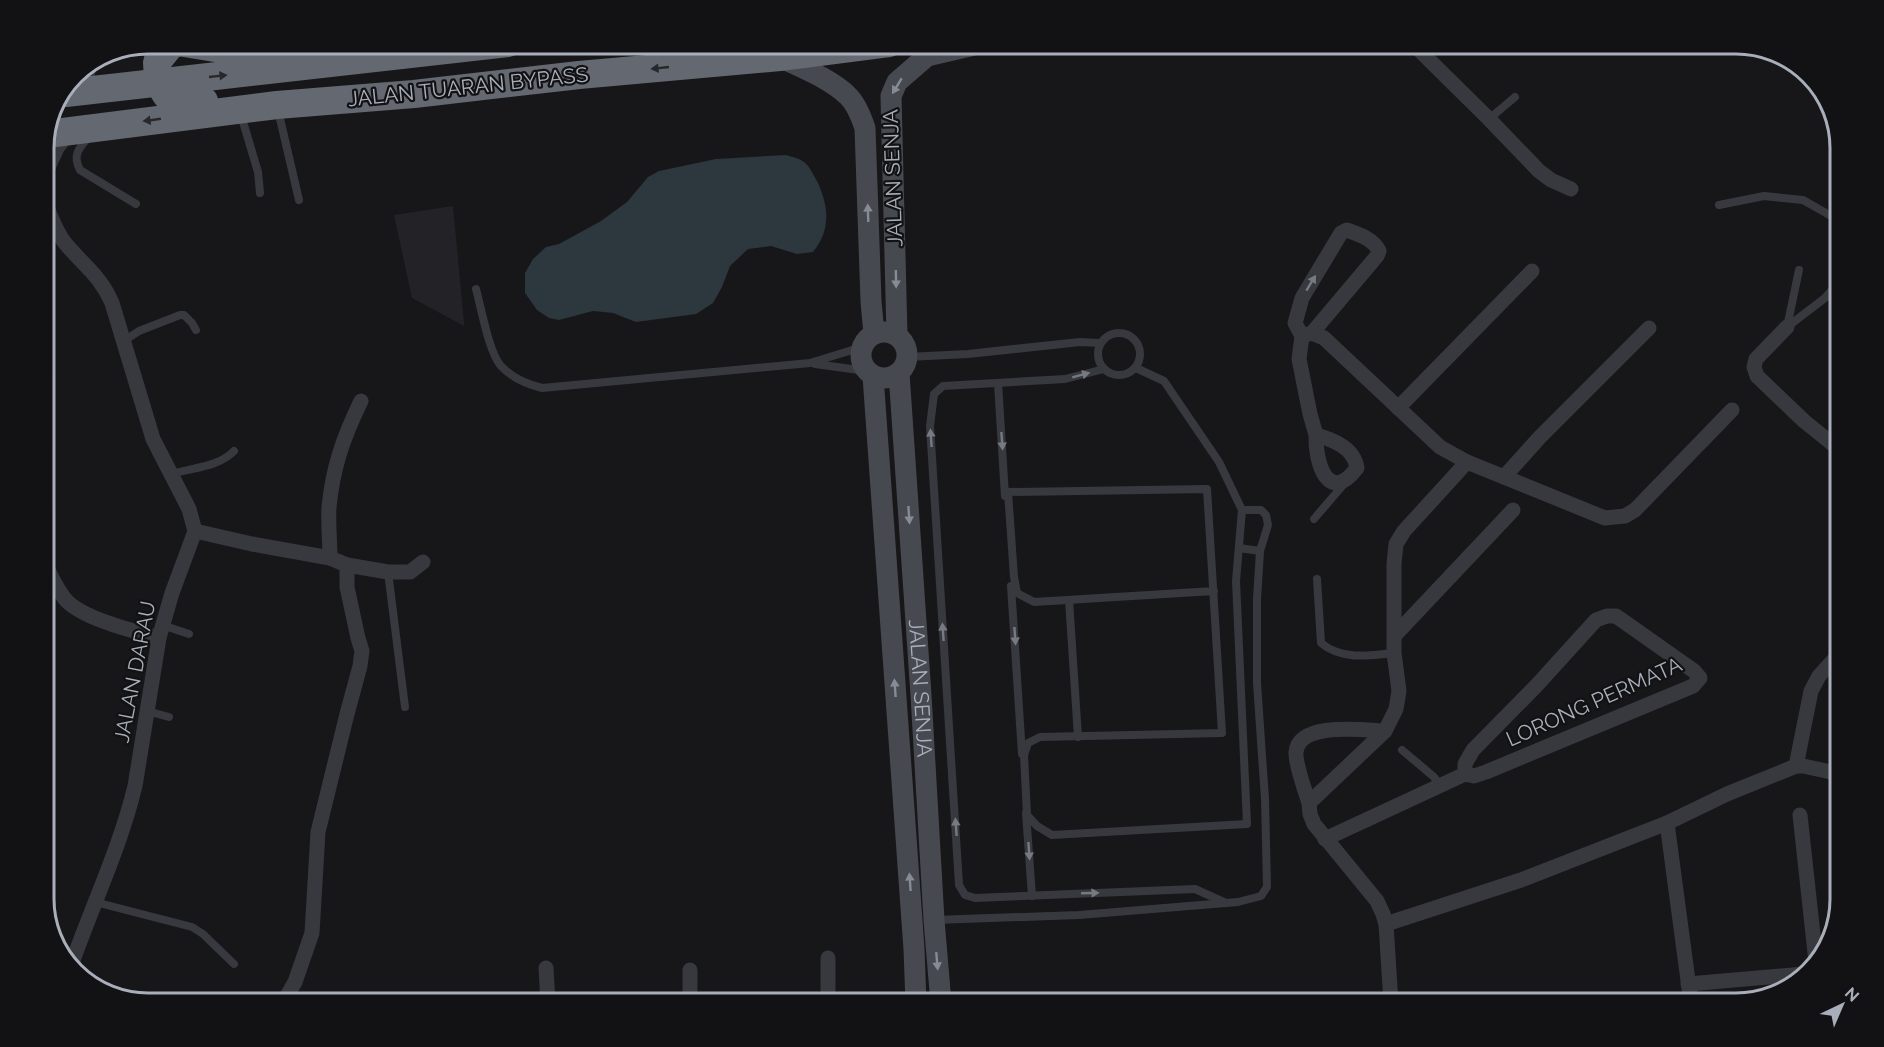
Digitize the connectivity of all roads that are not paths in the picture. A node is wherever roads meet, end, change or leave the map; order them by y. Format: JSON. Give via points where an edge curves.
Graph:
{"nodes":[{"id":1,"x":164,"y":54,"type":"edge"},
{"id":2,"x":416,"y":54,"type":"edge"},
{"id":3,"x":805,"y":54,"type":"edge"},
{"id":4,"x":936,"y":54,"type":"edge"},
{"id":5,"x":1422,"y":54,"type":"edge"},
{"id":6,"x":780,"y":57,"type":"junction"},
{"id":7,"x":579,"y":75,"type":"junction"},
{"id":8,"x":160,"y":82,"type":"junction"},
{"id":9,"x":74,"y":92,"type":"edge"},
{"id":10,"x":1515,"y":97,"type":"dead end"},
{"id":11,"x":277,"y":105,"type":"junction"},
{"id":12,"x":240,"y":110,"type":"junction"},
{"id":13,"x":1489,"y":119,"type":"junction"},
{"id":14,"x":102,"y":126,"type":"junction"},
{"id":15,"x":58,"y":132,"type":"edge"},
{"id":16,"x":54,"y":154,"type":"edge"},
{"id":17,"x":1571,"y":189,"type":"dead end"},
{"id":18,"x":261,"y":194,"type":"dead end"},
{"id":19,"x":299,"y":200,"type":"dead end"},
{"id":20,"x":136,"y":204,"type":"dead end"},
{"id":21,"x":1719,"y":205,"type":"dead end"},
{"id":22,"x":1830,"y":215,"type":"edge"},
{"id":23,"x":54,"y":221,"type":"edge"},
{"id":24,"x":1799,"y":270,"type":"dead end"},
{"id":25,"x":1532,"y":271,"type":"dead end"},
{"id":26,"x":476,"y":289,"type":"dead end"},
{"id":27,"x":1830,"y":292,"type":"edge"},
{"id":28,"x":1787,"y":327,"type":"junction"},
{"id":29,"x":1649,"y":328,"type":"dead end"},
{"id":30,"x":196,"y":330,"type":"dead end"},
{"id":31,"x":1307,"y":334,"type":"junction"},
{"id":32,"x":897,"y":336,"type":"junction"},
{"id":33,"x":124,"y":341,"type":"junction"},
{"id":34,"x":868,"y":341,"type":"junction"},
{"id":35,"x":1100,"y":343,"type":"junction"},
{"id":36,"x":810,"y":363,"type":"junction"},
{"id":37,"x":903,"y":365,"type":"junction"},
{"id":38,"x":1136,"y":368,"type":"junction"},
{"id":39,"x":1104,"y":369,"type":"junction"},
{"id":40,"x":870,"y":373,"type":"junction"},
{"id":41,"x":998,"y":383,"type":"junction"},
{"id":42,"x":361,"y":402,"type":"dead end"},
{"id":43,"x":1398,"y":408,"type":"junction"},
{"id":44,"x":1732,"y":410,"type":"dead end"},
{"id":45,"x":1316,"y":435,"type":"junction"},
{"id":46,"x":1830,"y":442,"type":"edge"},
{"id":47,"x":234,"y":451,"type":"dead end"},
{"id":48,"x":1467,"y":462,"type":"junction"},
{"id":49,"x":171,"y":474,"type":"junction"},
{"id":50,"x":1351,"y":476,"type":"junction"},
{"id":51,"x":1504,"y":477,"type":"junction"},
{"id":52,"x":1242,"y":510,"type":"junction"},
{"id":53,"x":1513,"y":510,"type":"dead end"},
{"id":54,"x":1314,"y":519,"type":"dead end"},
{"id":55,"x":195,"y":531,"type":"junction"},
{"id":56,"x":1239,"y":548,"type":"junction"},
{"id":57,"x":1260,"y":551,"type":"junction"},
{"id":58,"x":330,"y":558,"type":"junction"},
{"id":59,"x":423,"y":562,"type":"dead end"},
{"id":60,"x":347,"y":565,"type":"junction"},
{"id":61,"x":388,"y":572,"type":"junction"},
{"id":62,"x":54,"y":579,"type":"edge"},
{"id":63,"x":1317,"y":579,"type":"dead end"},
{"id":64,"x":1214,"y":591,"type":"junction"},
{"id":65,"x":1069,"y":600,"type":"junction"},
{"id":66,"x":161,"y":632,"type":"junction"},
{"id":67,"x":189,"y":634,"type":"dead end"},
{"id":68,"x":1395,"y":635,"type":"junction"},
{"id":69,"x":1394,"y":653,"type":"junction"},
{"id":70,"x":1830,"y":664,"type":"edge"},
{"id":71,"x":405,"y":707,"type":"dead end"},
{"id":72,"x":147,"y":711,"type":"junction"},
{"id":73,"x":169,"y":717,"type":"dead end"},
{"id":74,"x":1385,"y":731,"type":"junction"},
{"id":75,"x":1078,"y":737,"type":"junction"},
{"id":76,"x":1402,"y":750,"type":"dead end"},
{"id":77,"x":1796,"y":766,"type":"junction"},
{"id":78,"x":1830,"y":772,"type":"edge"},
{"id":79,"x":1465,"y":774,"type":"junction"},
{"id":80,"x":1440,"y":786,"type":"junction"},
{"id":81,"x":1309,"y":803,"type":"junction"},
{"id":82,"x":1800,"y":815,"type":"dead end"},
{"id":83,"x":1667,"y":823,"type":"junction"},
{"id":84,"x":1325,"y":839,"type":"junction"},
{"id":85,"x":1032,"y":896,"type":"junction"},
{"id":86,"x":96,"y":902,"type":"junction"},
{"id":87,"x":1226,"y":903,"type":"junction"},
{"id":88,"x":934,"y":920,"type":"junction"},
{"id":89,"x":1386,"y":924,"type":"junction"},
{"id":90,"x":1815,"y":950,"type":"edge"},
{"id":91,"x":74,"y":957,"type":"edge"},
{"id":92,"x":828,"y":958,"type":"dead end"},
{"id":93,"x":234,"y":964,"type":"dead end"},
{"id":94,"x":546,"y":968,"type":"dead end"},
{"id":95,"x":690,"y":970,"type":"dead end"},
{"id":96,"x":1791,"y":975,"type":"edge"},
{"id":97,"x":1688,"y":984,"type":"junction"},
{"id":98,"x":289,"y":993,"type":"edge"},
{"id":99,"x":547,"y":993,"type":"edge"},
{"id":100,"x":690,"y":993,"type":"edge"},
{"id":101,"x":828,"y":993,"type":"edge"},
{"id":102,"x":916,"y":993,"type":"edge"},
{"id":103,"x":940,"y":993,"type":"edge"},
{"id":104,"x":1390,"y":993,"type":"edge"},
{"id":105,"x":1689,"y":993,"type":"edge"}],
"edges":[{"from":1,"to":8,"type":"highway","via":[[157,62]]},
{"from":8,"to":2,"type":"highway","name":"JALAN TUARAN BYPASS","one_way":true},
{"from":3,"to":6,"type":"highway","name":"JALAN TUARAN BYPASS"},
{"from":4,"to":32,"type":"main road","name":"JALAN SENJA","one_way":true,"via":[[927,56],[897,82],[891,96]]},
{"from":5,"to":13,"type":"street"},
{"from":6,"to":7,"type":"highway","name":"JALAN TUARAN BYPASS","one_way":true},
{"from":34,"to":6,"type":"main road","name":"JALAN SENJA","one_way":true,"via":[[871,301],[865,128],[847,95]]},
{"from":7,"to":8,"type":"highway","via":[[564,67],[190,102],[169,100]]},
{"from":7,"to":11,"type":"highway","name":"JALAN TUARAN BYPASS"},
{"from":8,"to":9,"type":"highway","name":"JALAN TUARAN BYPASS"},
{"from":10,"to":13,"type":"lane"},
{"from":11,"to":12,"type":"highway","name":"JALAN TUARAN BYPASS"},
{"from":11,"to":19,"type":"lane"},
{"from":12,"to":14,"type":"highway","name":"JALAN TUARAN BYPASS","one_way":true},
{"from":12,"to":18,"type":"lane"},
{"from":13,"to":17,"type":"street","via":[[1539,171]]},
{"from":14,"to":15,"type":"highway","name":"JALAN TUARAN BYPASS"},
{"from":14,"to":20,"type":"lane","via":[[76,153],[76,162],[81,170]]},
{"from":15,"to":16,"type":"street"},
{"from":21,"to":22,"type":"lane","via":[[1764,196],[1803,200]]},
{"from":23,"to":33,"type":"street","via":[[64,242],[105,287]]},
{"from":24,"to":28,"type":"lane"},
{"from":25,"to":43,"type":"street"},
{"from":26,"to":36,"type":"lane","via":[[499,364],[525,383],[542,388]]},
{"from":27,"to":28,"type":"lane"},
{"from":28,"to":46,"type":"street","via":[[1756,359],[1757,376]]},
{"from":29,"to":51,"type":"street"},
{"from":30,"to":33,"type":"lane","via":[[180,315]]},
{"from":31,"to":31,"type":"street","one_way":true,"via":[[1294,323],[1302,297],[1336,239],[1347,230],[1377,246],[1377,256]]},
{"from":31,"to":43,"type":"street","via":[[1324,338]]},
{"from":31,"to":45,"type":"street","via":[[1299,359]]},
{"from":32,"to":34,"type":"main road","via":[[886,332]]},
{"from":32,"to":37,"type":"main road","name":"JALAN SENJA","via":[[905,345]]},
{"from":33,"to":49,"type":"street","via":[[153,439]]},
{"from":34,"to":36,"type":"lane"},
{"from":34,"to":40,"type":"main road","name":"JALAN SENJA","via":[[861,360]]},
{"from":35,"to":37,"type":"lane","via":[[968,354]]},
{"from":35,"to":38,"type":"lane","via":[[1118,333],[1131,336],[1140,355]]},
{"from":35,"to":39,"type":"lane","via":[[1098,357]]},
{"from":36,"to":40,"type":"lane"},
{"from":37,"to":40,"type":"main road","via":[[886,378]]},
{"from":37,"to":88,"type":"main road","name":"JALAN SENJA","one_way":true},
{"from":38,"to":39,"type":"lane","via":[[1124,375],[1110,374]]},
{"from":38,"to":52,"type":"lane","via":[[1164,381],[1219,462]]},
{"from":41,"to":39,"type":"lane","one_way":true,"via":[[1065,380]]},
{"from":102,"to":40,"type":"main road","name":"JALAN SENJA","one_way":true},
{"from":41,"to":85,"type":"lane","one_way":true},
{"from":85,"to":41,"type":"lane","one_way":true,"via":[[975,898],[965,895],[959,885],[930,426],[934,394],[943,386]]},
{"from":42,"to":58,"type":"street","via":[[344,436],[334,476],[329,509]]},
{"from":43,"to":48,"type":"street","via":[[1440,447]]},
{"from":44,"to":51,"type":"street","via":[[1625,516],[1605,518]]},
{"from":45,"to":50,"type":"street","via":[[1334,441],[1356,460],[1357,468]]},
{"from":45,"to":50,"type":"street","via":[[1321,472],[1329,480],[1340,482]]},
{"from":47,"to":49,"type":"lane","via":[[214,464]]},
{"from":48,"to":51,"type":"street"},
{"from":48,"to":68,"type":"street","via":[[1396,544]]},
{"from":49,"to":55,"type":"street","via":[[189,509]]},
{"from":50,"to":54,"type":"lane"},
{"from":52,"to":56,"type":"lane"},
{"from":52,"to":57,"type":"lane","via":[[1261,510],[1266,515],[1268,525]]},
{"from":53,"to":68,"type":"street"},
{"from":55,"to":58,"type":"street"},
{"from":55,"to":66,"type":"street","name":"JALAN DARAU"},
{"from":56,"to":57,"type":"lane"},
{"from":56,"to":75,"type":"lane","via":[[1236,581],[1247,824],[1052,835],[1027,815],[1024,755],[1028,743],[1040,737]]},
{"from":57,"to":87,"type":"lane","via":[[1257,683],[1267,888],[1261,896]]},
{"from":58,"to":60,"type":"street"},
{"from":59,"to":61,"type":"street","via":[[410,572]]},
{"from":60,"to":61,"type":"street"},
{"from":60,"to":98,"type":"street","via":[[347,587],[362,651],[360,666],[318,832],[312,933]]},
{"from":61,"to":71,"type":"lane"},
{"from":62,"to":66,"type":"street","via":[[66,600],[88,614],[117,627]]},
{"from":63,"to":69,"type":"lane","via":[[1320,643],[1342,654]]},
{"from":64,"to":65,"type":"lane"},
{"from":64,"to":65,"type":"lane","via":[[1207,489],[1008,492],[1017,593],[1034,602]]},
{"from":64,"to":75,"type":"lane","via":[[1222,733]]},
{"from":65,"to":75,"type":"lane"},
{"from":66,"to":67,"type":"lane"},
{"from":66,"to":72,"type":"street","name":"JALAN DARAU"},
{"from":68,"to":69,"type":"street"},
{"from":69,"to":74,"type":"street","via":[[1399,691],[1396,709]]},
{"from":70,"to":77,"type":"street","via":[[1811,691]]},
{"from":72,"to":73,"type":"lane"},
{"from":72,"to":86,"type":"street","name":"JALAN DARAU","via":[[129,808]]},
{"from":74,"to":81,"type":"street"},
{"from":74,"to":81,"type":"street","via":[[1346,728],[1302,739],[1295,755]]},
{"from":76,"to":80,"type":"lane"},
{"from":77,"to":78,"type":"street"},
{"from":77,"to":83,"type":"street"},
{"from":79,"to":79,"type":"street","name":"LORONG PERMATA","via":[[1486,772],[1693,686],[1700,678],[1616,616],[1596,620],[1468,755]]},
{"from":79,"to":80,"type":"street","name":"LORONG PERMATA"},
{"from":80,"to":84,"type":"street","name":"LORONG PERMATA"},
{"from":81,"to":84,"type":"street","via":[[1310,814]]},
{"from":82,"to":90,"type":"street"},
{"from":83,"to":89,"type":"street","via":[[1521,880]]},
{"from":83,"to":97,"type":"street"},
{"from":84,"to":89,"type":"street","via":[[1377,901]]},
{"from":85,"to":87,"type":"lane","one_way":true,"via":[[1195,889]]},
{"from":86,"to":91,"type":"street","name":"JALAN DARAU"},
{"from":86,"to":93,"type":"lane","via":[[192,927]]},
{"from":87,"to":88,"type":"lane","via":[[1078,915]]},
{"from":88,"to":103,"type":"main road","name":"JALAN SENJA","one_way":true},
{"from":89,"to":104,"type":"street"},
{"from":92,"to":101,"type":"street"},
{"from":94,"to":99,"type":"street"},
{"from":95,"to":100,"type":"street"},
{"from":96,"to":97,"type":"street"},
{"from":97,"to":105,"type":"street"}]}
